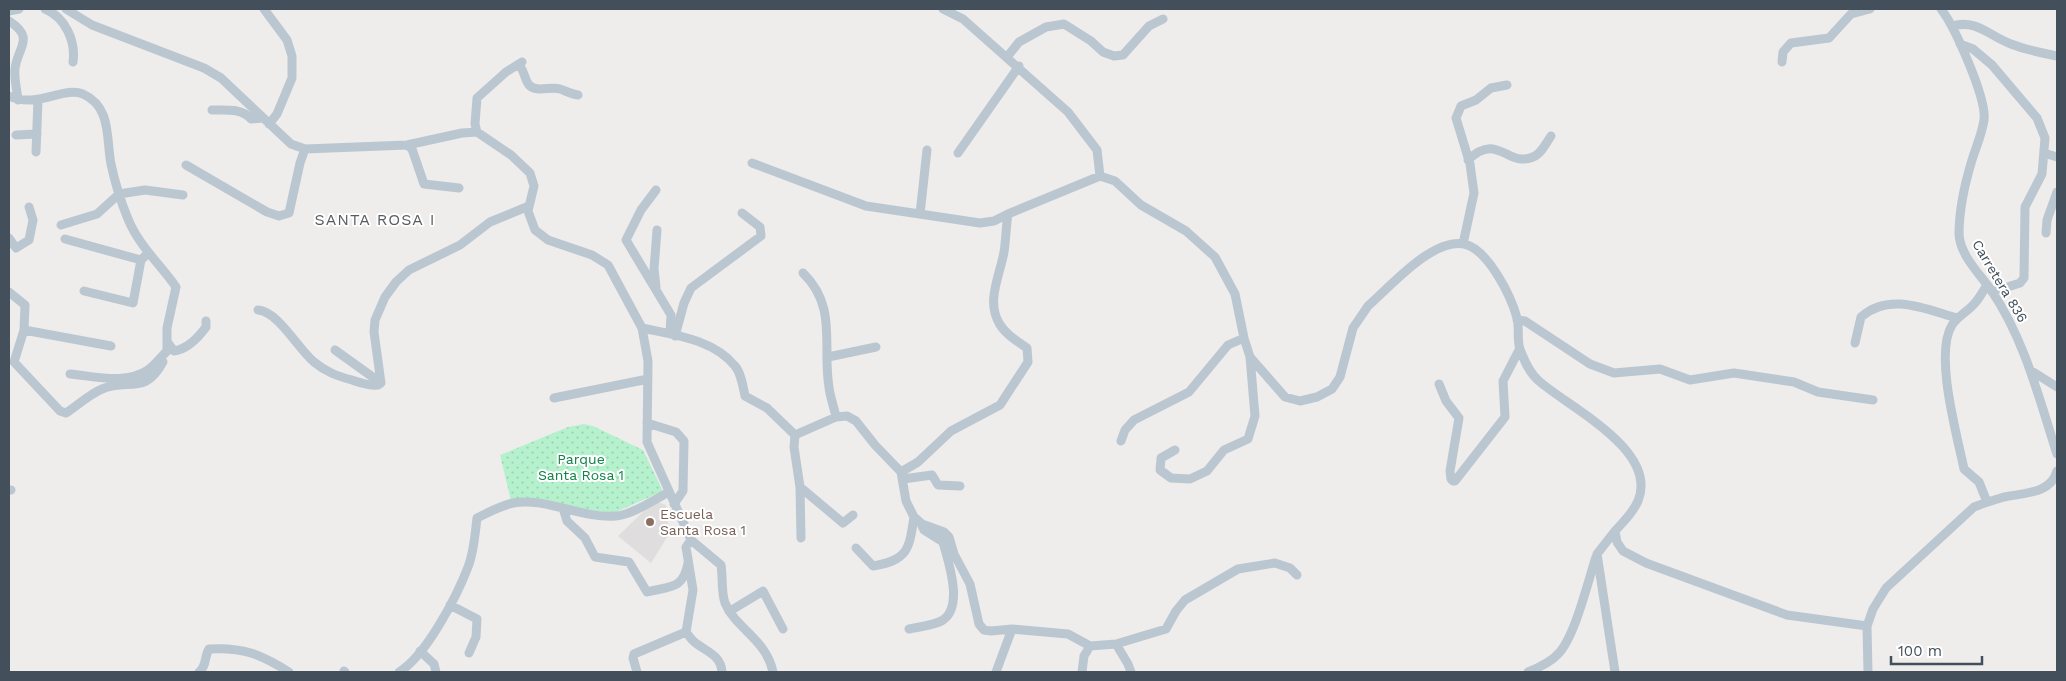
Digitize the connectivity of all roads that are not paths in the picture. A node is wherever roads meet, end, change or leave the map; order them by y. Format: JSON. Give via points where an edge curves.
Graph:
{"nodes":[{"id":1,"x":19,"y":9,"type":"edge"},
{"id":2,"x":45,"y":9,"type":"edge"},
{"id":3,"x":66,"y":9,"type":"edge"},
{"id":4,"x":264,"y":9,"type":"edge"},
{"id":5,"x":943,"y":9,"type":"edge"},
{"id":6,"x":1870,"y":9,"type":"edge"},
{"id":7,"x":1941,"y":9,"type":"edge"},
{"id":8,"x":9,"y":10,"type":"edge"},
{"id":9,"x":1163,"y":19,"type":"dead end"},
{"id":10,"x":9,"y":21,"type":"edge"},
{"id":11,"x":1952,"y":26,"type":"junction"},
{"id":12,"x":1960,"y":44,"type":"junction"},
{"id":13,"x":2057,"y":56,"type":"edge"},
{"id":14,"x":1007,"y":57,"type":"junction"},
{"id":15,"x":73,"y":62,"type":"dead end"},
{"id":16,"x":1782,"y":62,"type":"dead end"},
{"id":17,"x":1018,"y":66,"type":"junction"},
{"id":18,"x":1507,"y":84,"type":"dead end"},
{"id":19,"x":578,"y":95,"type":"dead end"},
{"id":20,"x":9,"y":96,"type":"edge"},
{"id":21,"x":18,"y":100,"type":"junction"},
{"id":22,"x":38,"y":100,"type":"junction"},
{"id":23,"x":212,"y":110,"type":"dead end"},
{"id":24,"x":266,"y":121,"type":"junction"},
{"id":25,"x":477,"y":132,"type":"junction"},
{"id":26,"x":37,"y":134,"type":"junction"},
{"id":27,"x":16,"y":135,"type":"dead end"},
{"id":28,"x":1551,"y":136,"type":"dead end"},
{"id":29,"x":407,"y":145,"type":"junction"},
{"id":30,"x":305,"y":149,"type":"junction"},
{"id":31,"x":928,"y":150,"type":"dead end"},
{"id":32,"x":36,"y":152,"type":"dead end"},
{"id":33,"x":958,"y":153,"type":"dead end"},
{"id":34,"x":2044,"y":153,"type":"junction"},
{"id":35,"x":2057,"y":157,"type":"edge"},
{"id":36,"x":1468,"y":160,"type":"junction"},
{"id":37,"x":752,"y":163,"type":"dead end"},
{"id":38,"x":186,"y":165,"type":"dead end"},
{"id":39,"x":1100,"y":176,"type":"junction"},
{"id":40,"x":459,"y":188,"type":"dead end"},
{"id":41,"x":656,"y":190,"type":"dead end"},
{"id":42,"x":2057,"y":192,"type":"edge"},
{"id":43,"x":119,"y":194,"type":"junction"},
{"id":44,"x":183,"y":195,"type":"dead end"},
{"id":45,"x":529,"y":206,"type":"junction"},
{"id":46,"x":29,"y":207,"type":"dead end"},
{"id":47,"x":742,"y":213,"type":"dead end"},
{"id":48,"x":920,"y":214,"type":"junction"},
{"id":49,"x":1008,"y":214,"type":"junction"},
{"id":50,"x":61,"y":225,"type":"dead end"},
{"id":51,"x":657,"y":230,"type":"dead end"},
{"id":52,"x":2046,"y":233,"type":"dead end"},
{"id":53,"x":9,"y":238,"type":"edge"},
{"id":54,"x":65,"y":239,"type":"dead end"},
{"id":55,"x":1463,"y":244,"type":"junction"},
{"id":56,"x":144,"y":257,"type":"junction"},
{"id":57,"x":803,"y":273,"type":"dead end"},
{"id":58,"x":1990,"y":288,"type":"junction"},
{"id":59,"x":84,"y":291,"type":"dead end"},
{"id":60,"x":9,"y":292,"type":"edge"},
{"id":61,"x":658,"y":293,"type":"junction"},
{"id":62,"x":258,"y":310,"type":"dead end"},
{"id":63,"x":1957,"y":318,"type":"junction"},
{"id":64,"x":1517,"y":320,"type":"junction"},
{"id":65,"x":206,"y":321,"type":"dead end"},
{"id":66,"x":642,"y":328,"type":"junction"},
{"id":67,"x":24,"y":330,"type":"junction"},
{"id":68,"x":673,"y":335,"type":"junction"},
{"id":69,"x":1244,"y":338,"type":"junction"},
{"id":70,"x":1855,"y":342,"type":"dead end"},
{"id":71,"x":111,"y":346,"type":"dead end"},
{"id":72,"x":168,"y":347,"type":"junction"},
{"id":73,"x":876,"y":347,"type":"dead end"},
{"id":74,"x":335,"y":350,"type":"dead end"},
{"id":75,"x":1519,"y":350,"type":"junction"},
{"id":76,"x":1250,"y":357,"type":"junction"},
{"id":77,"x":828,"y":358,"type":"junction"},
{"id":78,"x":12,"y":362,"type":"edge"},
{"id":79,"x":2030,"y":370,"type":"junction"},
{"id":80,"x":70,"y":374,"type":"dead end"},
{"id":81,"x":648,"y":379,"type":"junction"},
{"id":82,"x":381,"y":383,"type":"junction"},
{"id":83,"x":1439,"y":384,"type":"dead end"},
{"id":84,"x":2057,"y":387,"type":"edge"},
{"id":85,"x":554,"y":398,"type":"dead end"},
{"id":86,"x":1872,"y":400,"type":"dead end"},
{"id":87,"x":836,"y":417,"type":"junction"},
{"id":88,"x":647,"y":423,"type":"junction"},
{"id":89,"x":795,"y":435,"type":"junction"},
{"id":90,"x":1121,"y":441,"type":"dead end"},
{"id":91,"x":1176,"y":450,"type":"dead end"},
{"id":92,"x":2057,"y":454,"type":"edge"},
{"id":93,"x":2057,"y":471,"type":"edge"},
{"id":94,"x":902,"y":475,"type":"junction"},
{"id":95,"x":960,"y":486,"type":"dead end"},
{"id":96,"x":800,"y":487,"type":"junction"},
{"id":97,"x":669,"y":492,"type":"junction"},
{"id":98,"x":1987,"y":502,"type":"junction"},
{"id":99,"x":674,"y":504,"type":"junction"},
{"id":100,"x":562,"y":508,"type":"junction"},
{"id":101,"x":853,"y":515,"type":"dead end"},
{"id":102,"x":914,"y":517,"type":"junction"},
{"id":103,"x":922,"y":524,"type":"junction"},
{"id":104,"x":1615,"y":531,"type":"junction"},
{"id":105,"x":801,"y":538,"type":"dead end"},
{"id":106,"x":691,"y":540,"type":"junction"},
{"id":107,"x":856,"y":548,"type":"dead end"},
{"id":108,"x":1597,"y":554,"type":"junction"},
{"id":109,"x":688,"y":563,"type":"junction"},
{"id":110,"x":1297,"y":575,"type":"dead end"},
{"id":111,"x":450,"y":605,"type":"junction"},
{"id":112,"x":730,"y":611,"type":"junction"},
{"id":113,"x":1867,"y":626,"type":"junction"},
{"id":114,"x":783,"y":629,"type":"dead end"},
{"id":115,"x":909,"y":629,"type":"dead end"},
{"id":116,"x":1012,"y":629,"type":"junction"},
{"id":117,"x":686,"y":632,"type":"junction"},
{"id":118,"x":1116,"y":644,"type":"junction"},
{"id":119,"x":1090,"y":646,"type":"junction"},
{"id":120,"x":420,"y":652,"type":"junction"},
{"id":121,"x":469,"y":653,"type":"dead end"},
{"id":122,"x":199,"y":672,"type":"edge"},
{"id":123,"x":289,"y":672,"type":"edge"},
{"id":124,"x":400,"y":672,"type":"edge"},
{"id":125,"x":436,"y":672,"type":"edge"},
{"id":126,"x":637,"y":672,"type":"edge"},
{"id":127,"x":722,"y":672,"type":"edge"},
{"id":128,"x":773,"y":672,"type":"edge"},
{"id":129,"x":996,"y":672,"type":"edge"},
{"id":130,"x":1082,"y":672,"type":"edge"},
{"id":131,"x":1131,"y":672,"type":"edge"},
{"id":132,"x":1528,"y":672,"type":"edge"},
{"id":133,"x":1615,"y":672,"type":"edge"},
{"id":134,"x":1868,"y":672,"type":"edge"}],
"edges":[{"from":1,"to":8,"type":"street"},
{"from":2,"to":15,"type":"street","via":[[66,26],[74,49]]},
{"from":3,"to":24,"type":"street","via":[[92,25],[204,68],[221,78]]},
{"from":4,"to":24,"type":"street","via":[[287,40],[292,56],[292,78],[278,114]]},
{"from":5,"to":14,"type":"street","via":[[963,19]]},
{"from":6,"to":16,"type":"street","via":[[1851,14],[1829,38],[1791,43],[1783,52]]},
{"from":7,"to":11,"type":"street","name":"Carretera 836"},
{"from":9,"to":14,"type":"street","via":[[1149,26],[1123,56],[1103,52],[1064,24],[1046,27],[1019,42]]},
{"from":10,"to":21,"type":"street","via":[[20,31],[24,43],[15,68]]},
{"from":11,"to":12,"type":"street","name":"Carretera 836"},
{"from":11,"to":13,"type":"street","via":[[1972,25],[2008,44]]},
{"from":12,"to":34,"type":"street","via":[[1974,49],[1992,65],[2037,118],[2045,138]]},
{"from":12,"to":58,"type":"street","name":"Carretera 836","via":[[1985,113],[1966,183],[1959,234],[1965,253]]},
{"from":14,"to":17,"type":"street"},
{"from":17,"to":33,"type":"street"},
{"from":17,"to":39,"type":"street","via":[[1068,112],[1097,150]]},
{"from":18,"to":36,"type":"street","via":[[1491,88],[1476,100],[1461,106],[1456,118]]},
{"from":19,"to":25,"type":"street","via":[[559,89],[531,87],[520,63],[477,98]]},
{"from":20,"to":21,"type":"street"},
{"from":21,"to":22,"type":"street"},
{"from":22,"to":26,"type":"street"},
{"from":22,"to":43,"type":"street","via":[[72,92],[82,94],[96,104],[108,126],[111,163]]},
{"from":23,"to":24,"type":"street","via":[[235,111],[251,119]]},
{"from":24,"to":30,"type":"street","via":[[291,144]]},
{"from":25,"to":29,"type":"street"},
{"from":25,"to":45,"type":"street","via":[[511,155],[530,173],[534,186]]},
{"from":26,"to":27,"type":"street"},
{"from":26,"to":32,"type":"street"},
{"from":28,"to":36,"type":"street","via":[[1533,157],[1522,158],[1491,148],[1477,152]]},
{"from":29,"to":30,"type":"street"},
{"from":29,"to":40,"type":"street","via":[[412,149],[424,184]]},
{"from":30,"to":38,"type":"street","via":[[290,213],[285,216],[267,212]]},
{"from":31,"to":48,"type":"street"},
{"from":34,"to":35,"type":"street"},
{"from":34,"to":58,"type":"street","via":[[2042,174],[2025,207],[2024,278],[2020,283]]},
{"from":36,"to":55,"type":"street","via":[[1474,193]]},
{"from":37,"to":48,"type":"street","via":[[866,206]]},
{"from":39,"to":49,"type":"street"},
{"from":39,"to":69,"type":"street","via":[[1115,181],[1141,205],[1186,231],[1214,258],[1235,294]]},
{"from":41,"to":61,"type":"street","via":[[641,210],[626,240]]},
{"from":42,"to":52,"type":"street"},
{"from":43,"to":44,"type":"street","via":[[145,190]]},
{"from":43,"to":50,"type":"street","via":[[97,214]]},
{"from":43,"to":56,"type":"street"},
{"from":45,"to":66,"type":"street","via":[[528,211],[539,236],[592,255],[608,265]]},
{"from":45,"to":82,"type":"street","via":[[490,222],[460,245],[408,270],[396,282],[375,320]]},
{"from":46,"to":53,"type":"street","via":[[33,220],[29,240],[16,248]]},
{"from":47,"to":68,"type":"street","via":[[760,227],[761,236],[692,288]]},
{"from":48,"to":49,"type":"street","via":[[980,223]]},
{"from":49,"to":94,"type":"street","via":[[1004,252],[994,292],[995,311],[1004,331],[1027,348],[1028,362],[1000,405],[951,432]]},
{"from":51,"to":61,"type":"street","via":[[654,269]]},
{"from":54,"to":56,"type":"street"},
{"from":55,"to":64,"type":"street","via":[[1478,249],[1492,266]]},
{"from":55,"to":76,"type":"street","via":[[1444,246],[1428,253],[1368,306],[1353,328],[1340,377],[1332,390],[1300,401],[1285,397]]},
{"from":56,"to":59,"type":"street","via":[[133,303]]},
{"from":56,"to":72,"type":"street","via":[[176,287],[167,328]]},
{"from":57,"to":77,"type":"street","via":[[812,281],[827,317]]},
{"from":58,"to":63,"type":"street"},
{"from":58,"to":79,"type":"street","name":"Carretera 836","via":[[2014,331]]},
{"from":60,"to":67,"type":"street","via":[[25,305]]},
{"from":61,"to":68,"type":"street","via":[[672,315]]},
{"from":62,"to":82,"type":"street","via":[[272,314],[312,361],[329,373],[371,386]]},
{"from":63,"to":70,"type":"street","via":[[1905,304],[1876,306],[1861,317]]},
{"from":63,"to":98,"type":"street","via":[[1948,332],[1944,366],[1964,469],[1979,482]]},
{"from":64,"to":75,"type":"street"},
{"from":64,"to":86,"type":"street","via":[[1525,321],[1590,364],[1614,373],[1660,369],[1690,380],[1734,373],[1794,382],[1818,392]]},
{"from":65,"to":72,"type":"street","via":[[201,334],[183,350],[174,351]]},
{"from":66,"to":68,"type":"street"},
{"from":66,"to":81,"type":"street"},
{"from":67,"to":71,"type":"street"},
{"from":67,"to":78,"type":"street"},
{"from":68,"to":89,"type":"street","via":[[707,344],[726,358],[736,368],[745,396],[767,408]]},
{"from":69,"to":76,"type":"street"},
{"from":69,"to":90,"type":"street","via":[[1228,345],[1189,392],[1134,420]]},
{"from":72,"to":78,"type":"street","via":[[162,365],[152,378],[144,383],[103,388],[66,413],[55,407]]},
{"from":72,"to":80,"type":"street","via":[[146,372],[129,377]]},
{"from":73,"to":77,"type":"street"},
{"from":74,"to":82,"type":"street"},
{"from":75,"to":83,"type":"street","via":[[1503,381],[1505,417],[1453,481],[1450,471],[1459,418],[1446,402]]},
{"from":75,"to":104,"type":"street","via":[[1540,382],[1607,430],[1636,464],[1641,493],[1632,512]]},
{"from":76,"to":91,"type":"street","via":[[1255,416],[1248,439],[1224,450],[1207,471],[1190,479],[1171,478],[1160,470],[1161,458]]},
{"from":77,"to":87,"type":"street","via":[[828,386]]},
{"from":79,"to":84,"type":"street"},
{"from":79,"to":92,"type":"street","name":"Carretera 836"},
{"from":81,"to":85,"type":"street"},
{"from":81,"to":88,"type":"street"},
{"from":87,"to":89,"type":"street"},
{"from":87,"to":94,"type":"street","via":[[847,416],[856,421]]},
{"from":88,"to":97,"type":"street","via":[[647,442]]},
{"from":88,"to":99,"type":"street","via":[[676,432],[684,441],[683,491]]},
{"from":89,"to":96,"type":"street"},
{"from":93,"to":98,"type":"street","via":[[2056,477],[2042,489]]},
{"from":94,"to":95,"type":"street","via":[[932,475],[938,485]]},
{"from":94,"to":102,"type":"street","via":[[906,501]]},
{"from":96,"to":101,"type":"street","via":[[843,523]]},
{"from":96,"to":105,"type":"street"},
{"from":97,"to":99,"type":"street"},
{"from":97,"to":100,"type":"street","via":[[618,516],[594,516]]},
{"from":98,"to":113,"type":"street","via":[[1964,514],[1886,588]]},
{"from":99,"to":106,"type":"street"},
{"from":100,"to":109,"type":"street","via":[[567,521],[585,538],[595,557],[629,562],[647,592],[680,584],[686,577]]},
{"from":100,"to":111,"type":"street","via":[[514,503],[477,518],[468,566]]},
{"from":102,"to":103,"type":"street"},
{"from":102,"to":107,"type":"street","via":[[910,545],[893,562],[873,566]]},
{"from":103,"to":115,"type":"street","via":[[924,530],[943,542],[953,578],[952,603],[943,620]]},
{"from":103,"to":116,"type":"street","via":[[949,537],[970,584],[979,624],[984,630]]},
{"from":104,"to":108,"type":"street"},
{"from":104,"to":113,"type":"street","via":[[1623,551],[1646,564],[1787,615]]},
{"from":106,"to":109,"type":"street","via":[[686,547]]},
{"from":106,"to":112,"type":"street","via":[[721,565],[723,596]]},
{"from":108,"to":132,"type":"street","via":[[1566,644],[1558,655]]},
{"from":108,"to":133,"type":"street"},
{"from":109,"to":117,"type":"street","via":[[693,590]]},
{"from":110,"to":118,"type":"street","via":[[1290,568],[1275,563],[1238,569],[1185,600],[1166,629]]},
{"from":111,"to":120,"type":"street"},
{"from":111,"to":121,"type":"street","via":[[477,620],[476,637]]},
{"from":112,"to":114,"type":"street","via":[[763,590]]},
{"from":112,"to":128,"type":"street","via":[[762,647]]},
{"from":113,"to":134,"type":"street"},
{"from":116,"to":119,"type":"street","via":[[1068,634]]},
{"from":116,"to":129,"type":"street"},
{"from":117,"to":126,"type":"street","via":[[634,654]]},
{"from":117,"to":127,"type":"street","via":[[694,643],[714,654]]},
{"from":118,"to":119,"type":"street"},
{"from":118,"to":131,"type":"street"},
{"from":119,"to":130,"type":"street","via":[[1084,656]]},
{"from":120,"to":124,"type":"street"},
{"from":120,"to":125,"type":"street","via":[[434,664]]},
{"from":122,"to":123,"type":"street","via":[[205,665],[209,648],[230,648],[266,657]]}]}
